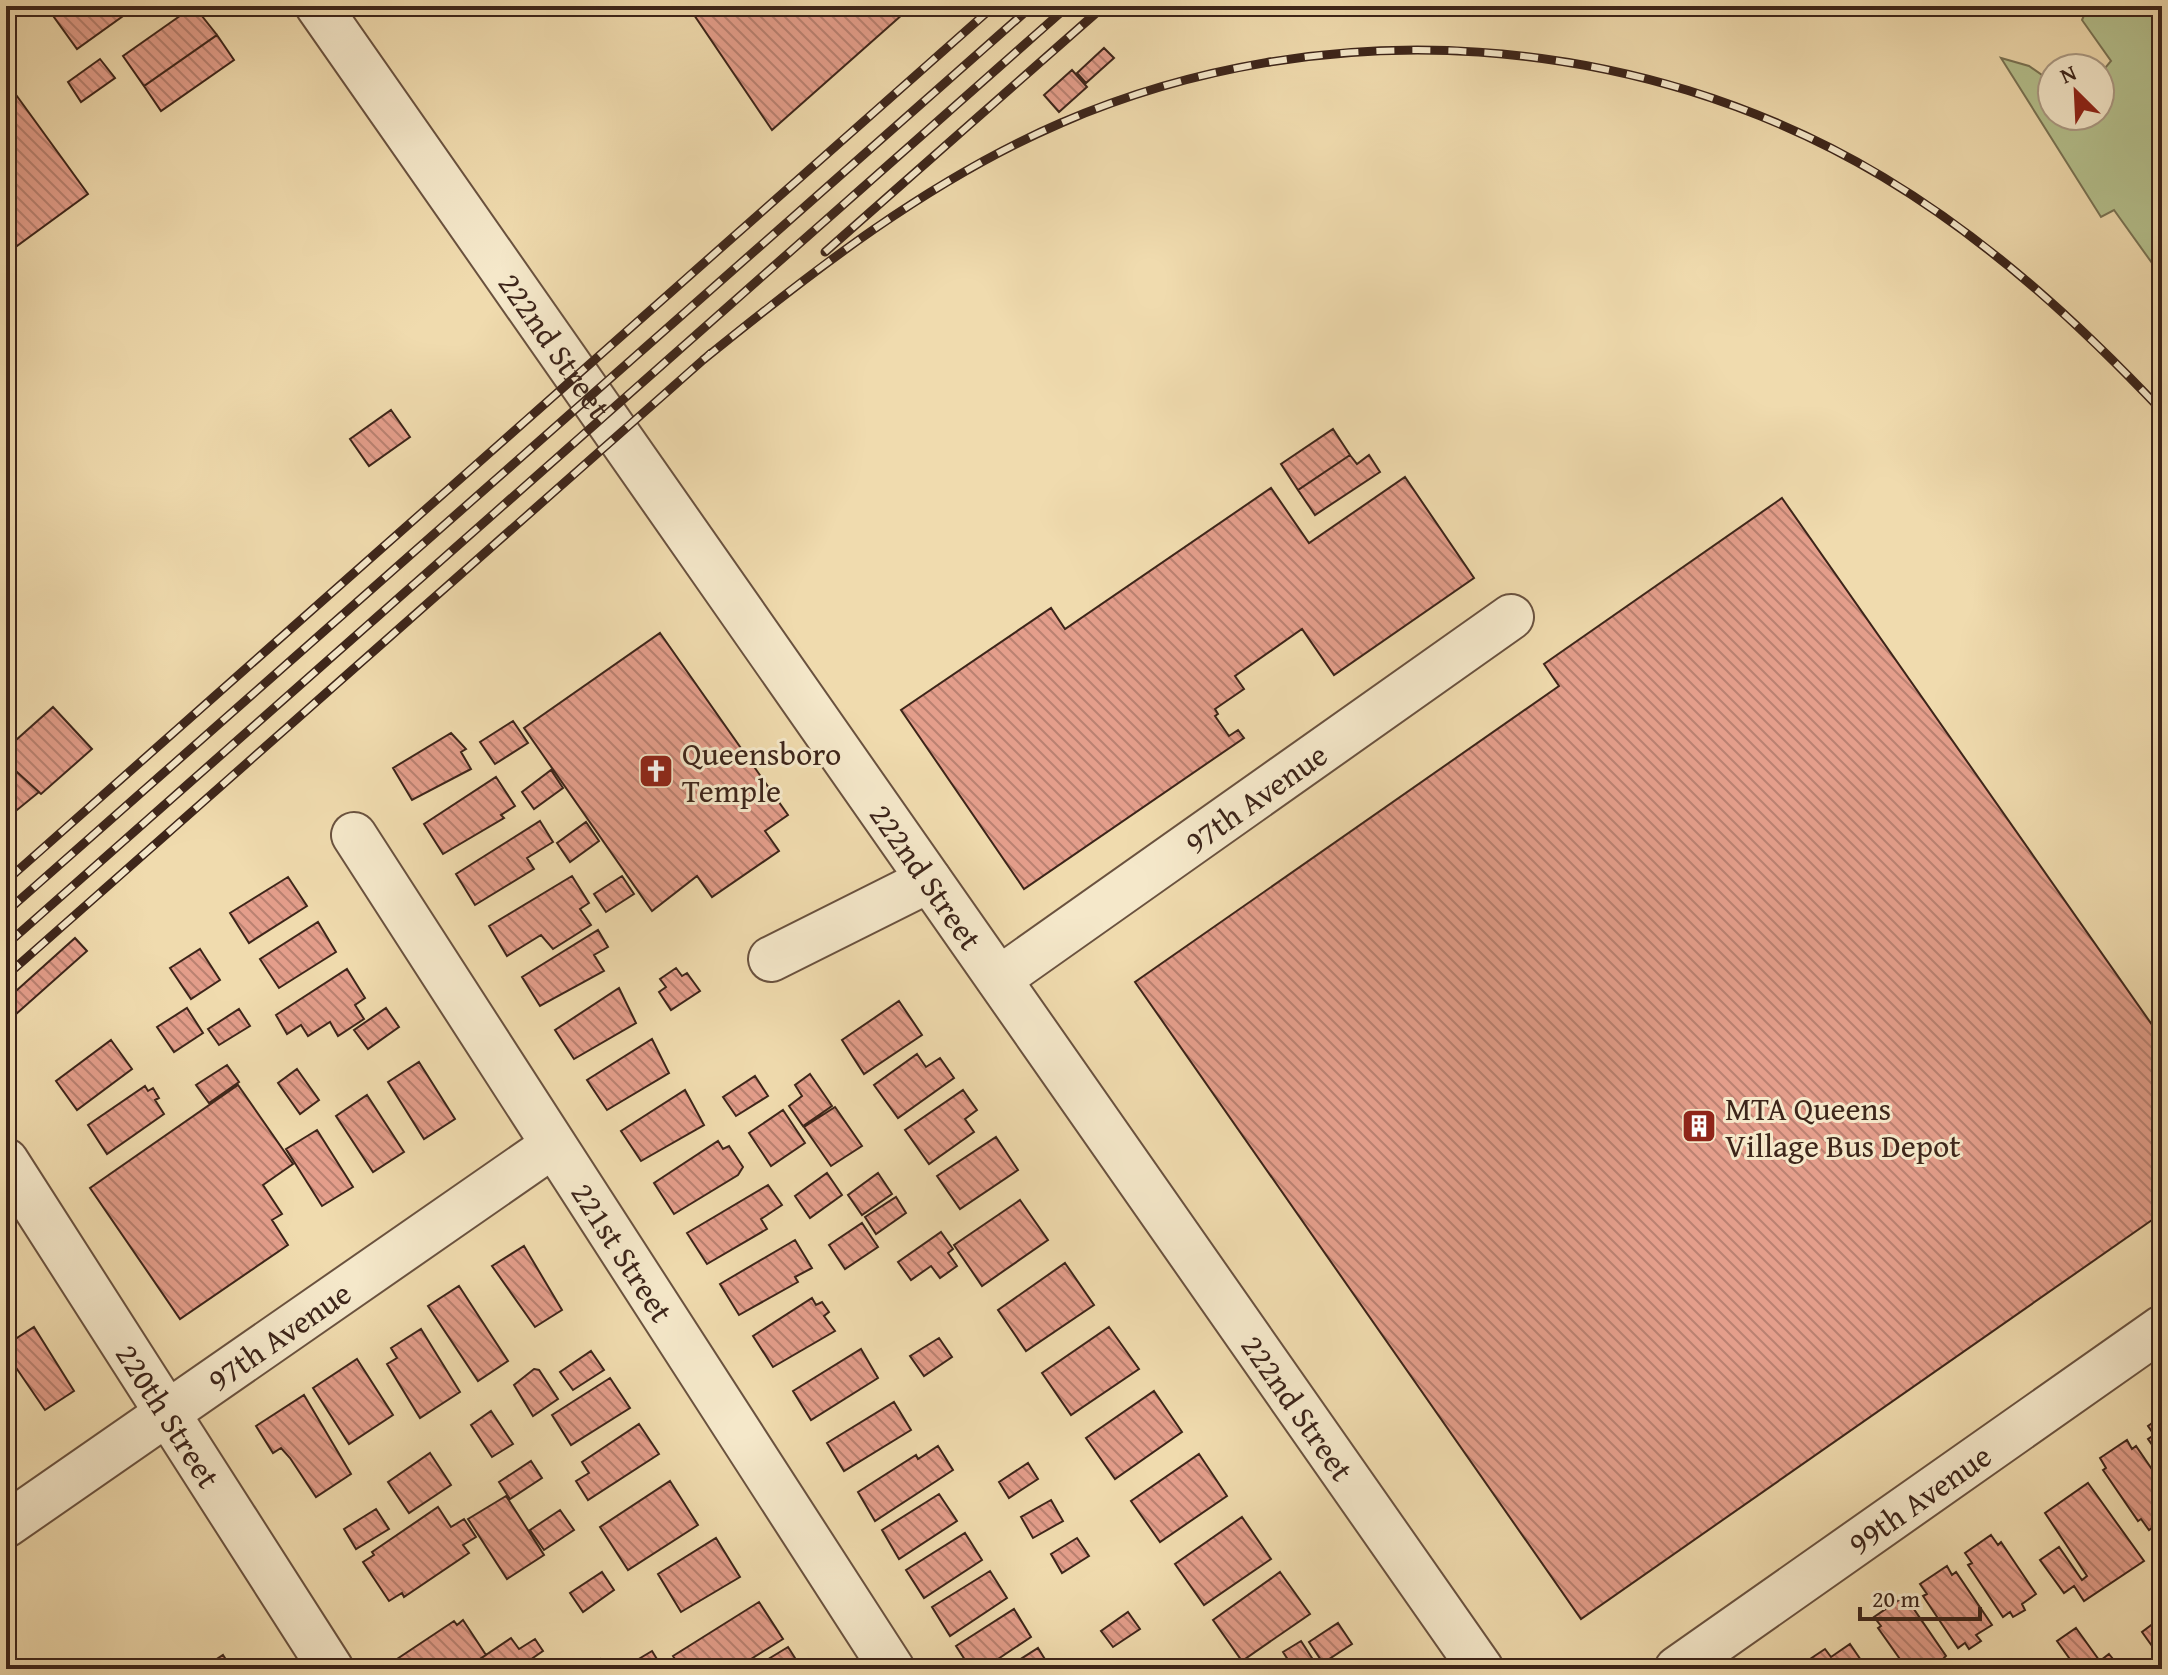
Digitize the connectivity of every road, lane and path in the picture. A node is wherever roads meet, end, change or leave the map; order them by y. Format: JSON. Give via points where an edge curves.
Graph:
{"nodes":[{"id":1,"x":318,"y":6,"type":"edge"},
{"id":2,"x":1511,"y":617,"type":"dead end"},
{"id":3,"x":354,"y":835,"type":"dead end"},
{"id":4,"x":929,"y":880,"type":"junction"},
{"id":5,"x":771,"y":959,"type":"dead end"},
{"id":6,"x":999,"y":979,"type":"junction"},
{"id":7,"x":552,"y":1146,"type":"junction"},
{"id":8,"x":6,"y":1161,"type":"edge"},
{"id":9,"x":2162,"y":1328,"type":"edge"},
{"id":10,"x":168,"y":1413,"type":"junction"},
{"id":11,"x":6,"y":1525,"type":"edge"},
{"id":12,"x":331,"y":1669,"type":"edge"},
{"id":13,"x":892,"y":1669,"type":"edge"},
{"id":14,"x":1481,"y":1669,"type":"edge"},
{"id":15,"x":1677,"y":1669,"type":"edge"}],
"edges":[{"from":1,"to":4,"type":"street","name":"222nd Street"},
{"from":2,"to":6,"type":"street","name":"97th Avenue"},
{"from":3,"to":7,"type":"street","name":"221st Street"},
{"from":4,"to":5,"type":"street"},
{"from":4,"to":6,"type":"street","name":"222nd Street"},
{"from":6,"to":14,"type":"street","name":"222nd Street"},
{"from":7,"to":10,"type":"street","name":"97th Avenue"},
{"from":7,"to":13,"type":"street","name":"221st Street"},
{"from":8,"to":10,"type":"street","name":"220th Street"},
{"from":9,"to":15,"type":"street","name":"99th Avenue"},
{"from":10,"to":11,"type":"street","name":"97th Avenue"},
{"from":10,"to":12,"type":"street","name":"220th Street"}]}
